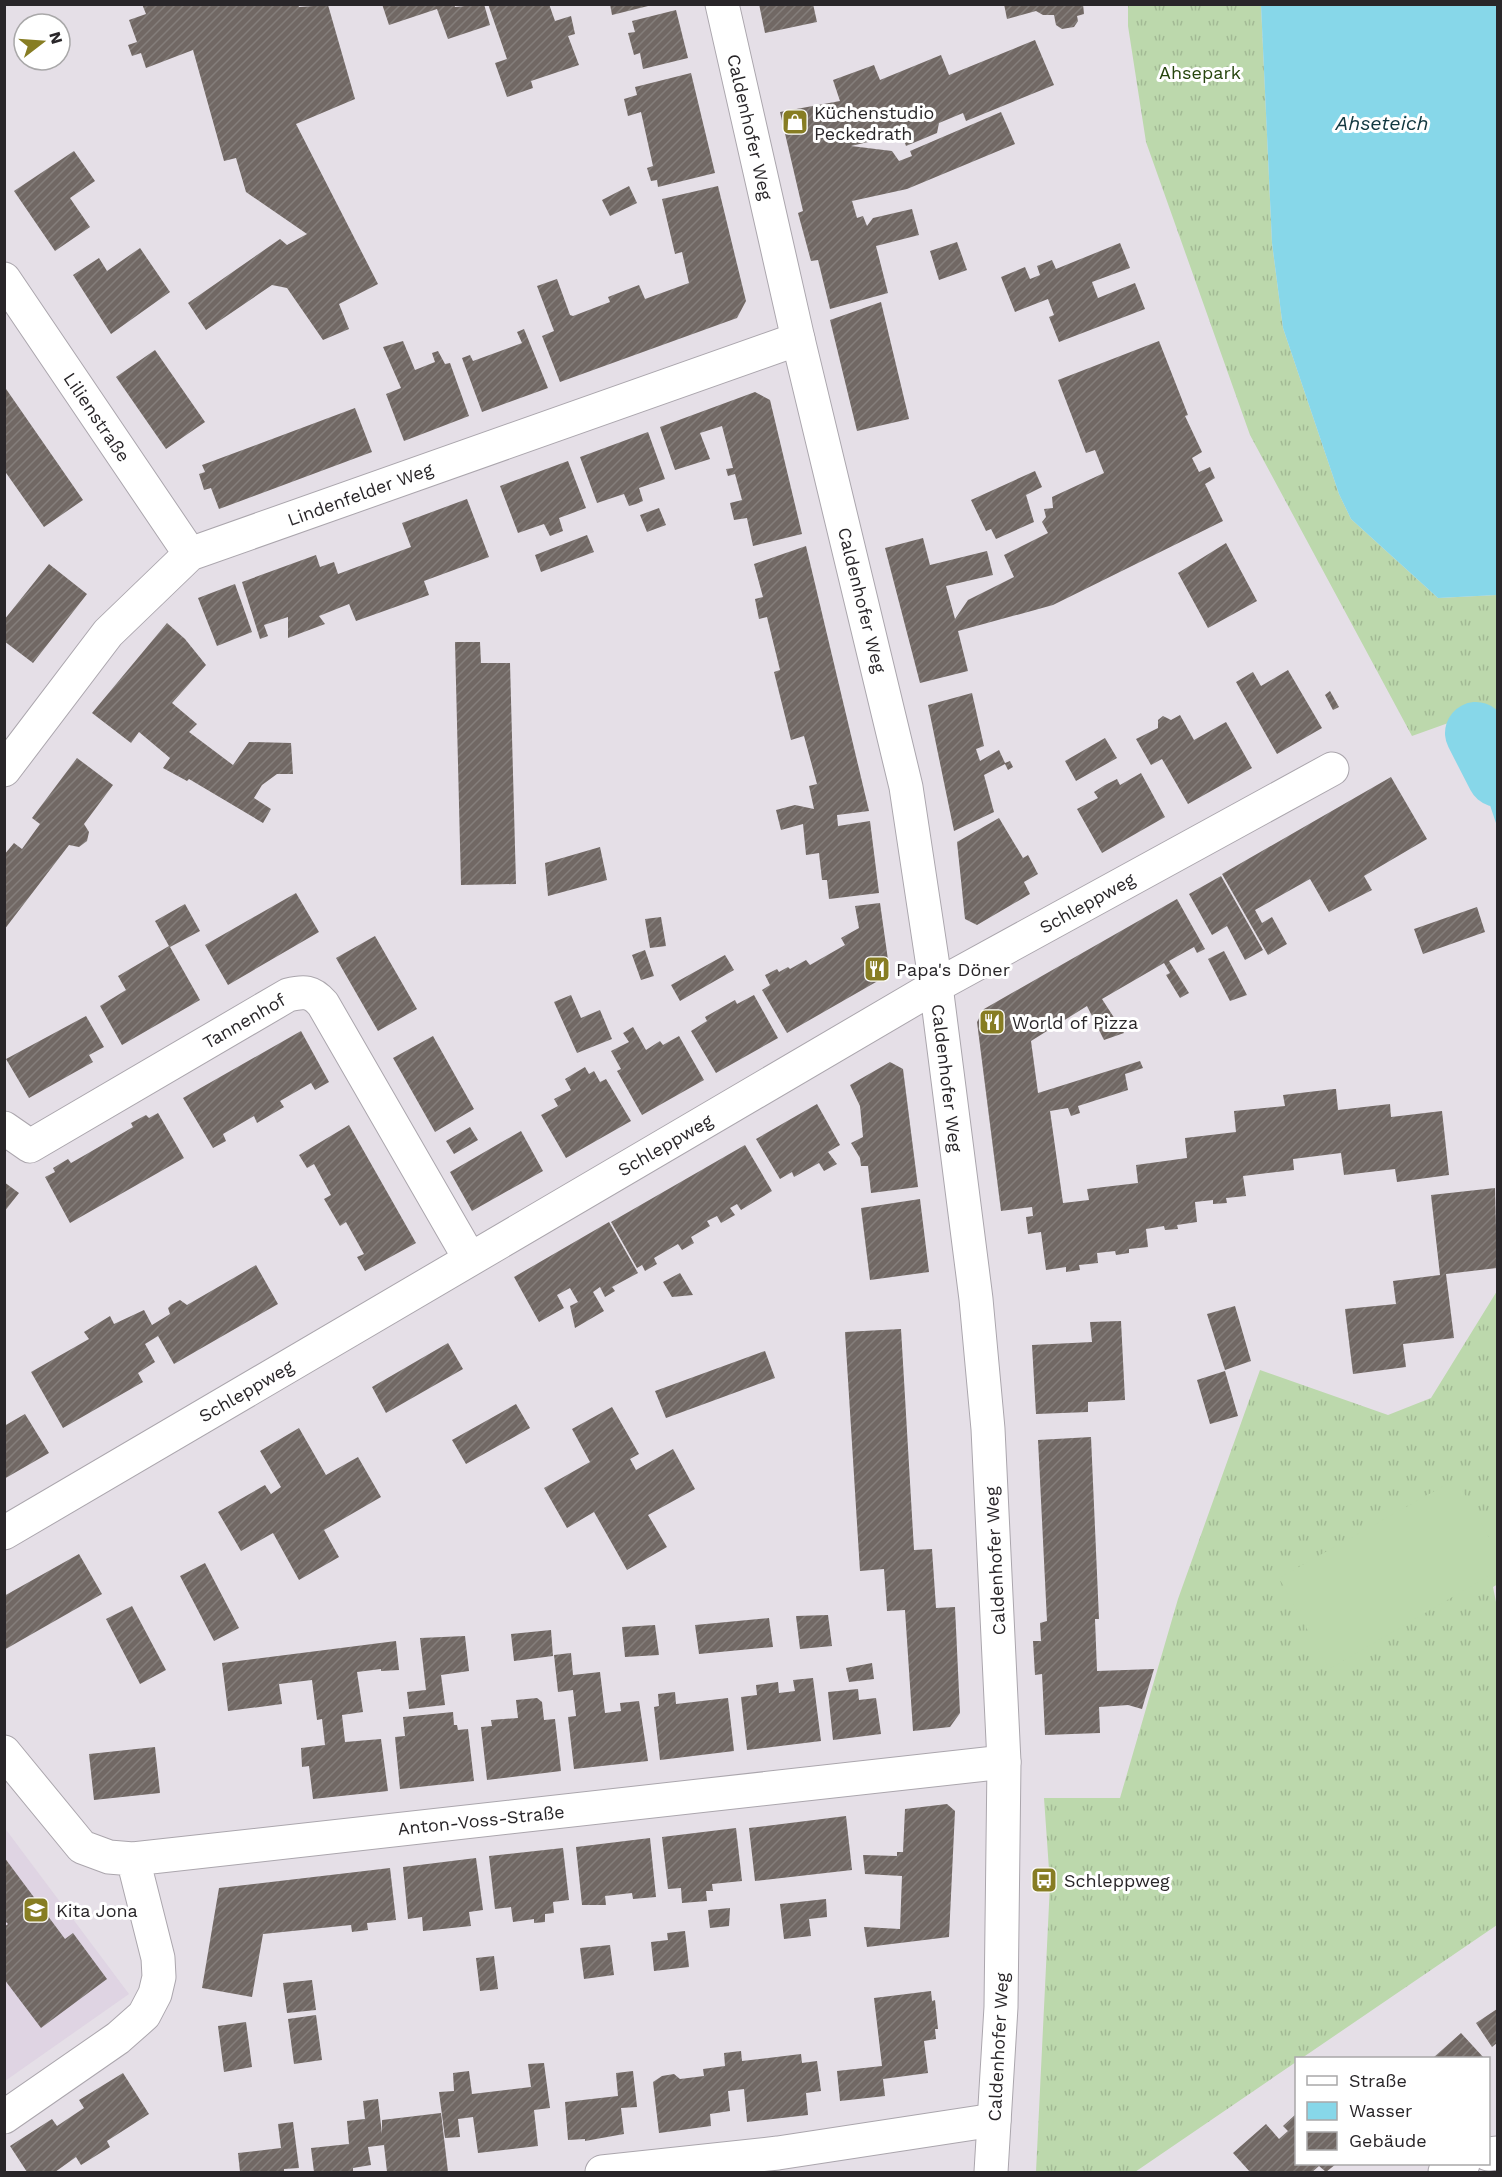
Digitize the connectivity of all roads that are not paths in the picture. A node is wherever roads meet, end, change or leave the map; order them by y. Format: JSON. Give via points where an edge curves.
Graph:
{"nodes":[{"id":1,"x":722,"y":4,"type":"edge"},
{"id":2,"x":5,"y":280,"type":"edge"},
{"id":3,"x":798,"y":339,"type":"junction"},
{"id":4,"x":190,"y":554,"type":"junction"},
{"id":5,"x":1332,"y":768,"type":"dead end"},
{"id":6,"x":4,"y":770,"type":"edge"},
{"id":7,"x":936,"y":986,"type":"junction"},
{"id":8,"x":4,"y":1128,"type":"edge"},
{"id":9,"x":470,"y":1259,"type":"junction"},
{"id":10,"x":4,"y":1533,"type":"edge"},
{"id":11,"x":4,"y":1752,"type":"edge"},
{"id":12,"x":1004,"y":1762,"type":"junction"},
{"id":13,"x":133,"y":1859,"type":"junction"},
{"id":14,"x":4,"y":2117,"type":"edge"},
{"id":15,"x":994,"y":2120,"type":"junction"},
{"id":16,"x":1459,"y":2165,"type":"edge"},
{"id":17,"x":602,"y":2172,"type":"edge"},
{"id":18,"x":991,"y":2172,"type":"edge"},
{"id":19,"x":1445,"y":2172,"type":"edge"}],
"edges":[{"from":1,"to":3,"type":"street","name":"Caldenhofer Weg"},
{"from":2,"to":4,"type":"street","name":"Lilienstraße"},
{"from":3,"to":4,"type":"street","name":"Lindenfelder Weg"},
{"from":3,"to":7,"type":"street","name":"Caldenhofer Weg","via":[[906,787]]},
{"from":4,"to":6,"type":"street","name":"Lindenfelder Weg","via":[[108,633]]},
{"from":5,"to":7,"type":"street","name":"Schleppweg"},
{"from":7,"to":9,"type":"street","name":"Schleppweg"},
{"from":7,"to":12,"type":"street","name":"Caldenhofer Weg","via":[[976,1299],[988,1429]]},
{"from":8,"to":9,"type":"street","name":"Tannenhof","via":[[30,1146],[288,995],[303,991],[315,995],[323,1004]]},
{"from":9,"to":10,"type":"street","name":"Schleppweg"},
{"from":11,"to":13,"type":"street","name":"Anton-Voss-Straße","via":[[82,1847],[109,1857]]},
{"from":12,"to":13,"type":"street","name":"Anton-Voss-Straße"},
{"from":12,"to":15,"type":"street","name":"Caldenhofer Weg","via":[[1002,2007]]},
{"from":13,"to":14,"type":"street","via":[[158,1958],[155,1994],[144,2015],[117,2038]]},
{"from":15,"to":17,"type":"street","via":[[778,2153]]},
{"from":15,"to":18,"type":"street","name":"Caldenhofer Weg"},
{"from":16,"to":19,"type":"street"}]}
